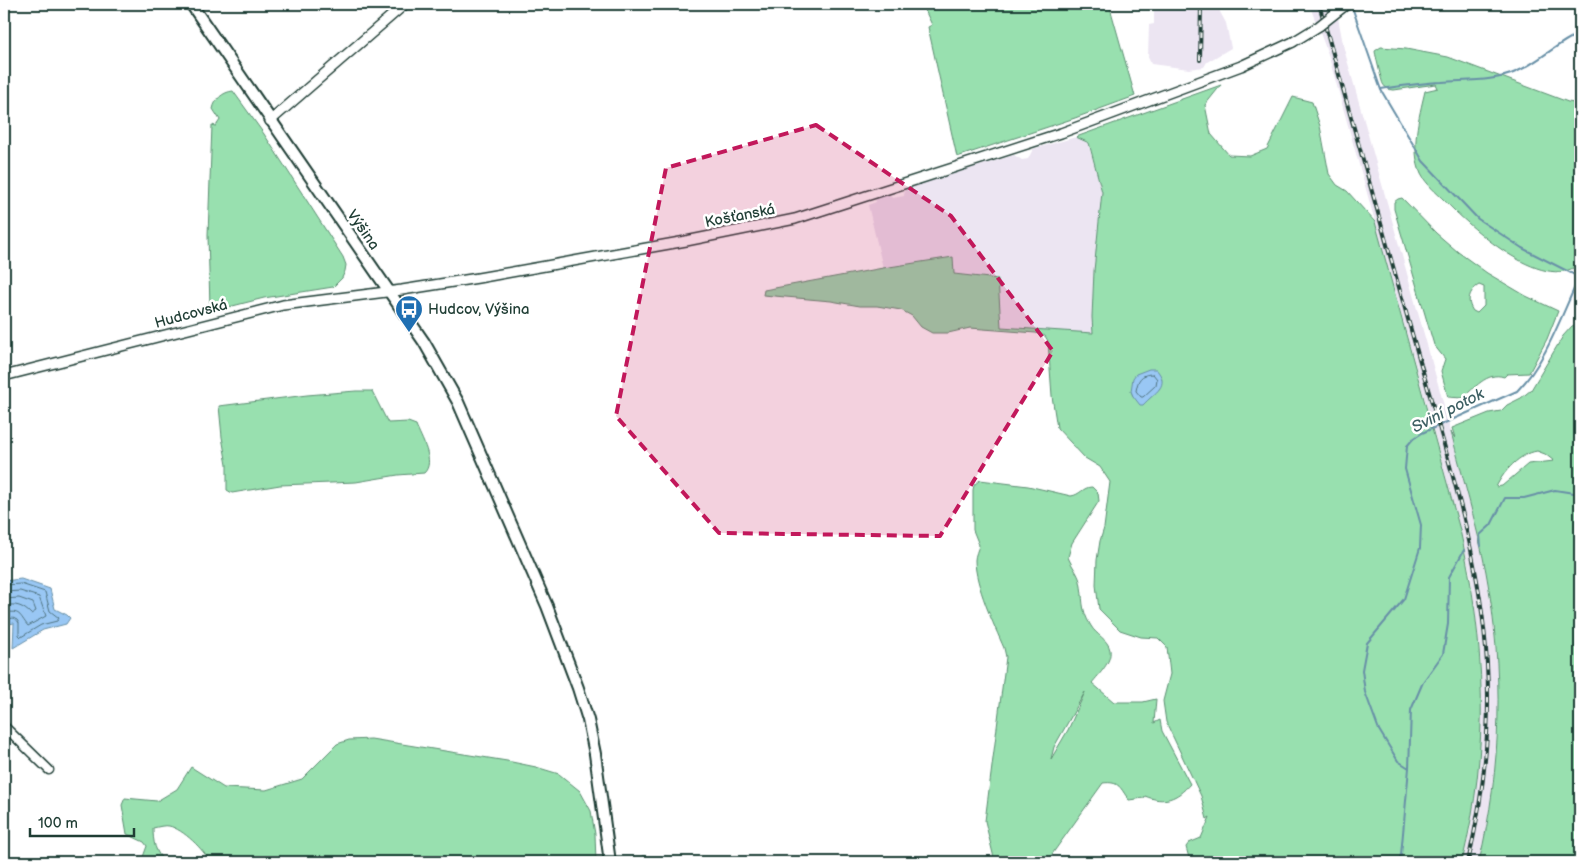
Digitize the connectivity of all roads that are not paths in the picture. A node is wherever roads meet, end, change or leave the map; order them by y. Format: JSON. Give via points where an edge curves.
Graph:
{"nodes":[{"id":1,"x":191,"y":4,"type":"edge"},
{"id":2,"x":405,"y":4,"type":"edge"},
{"id":3,"x":1347,"y":4,"type":"edge"},
{"id":4,"x":270,"y":121,"type":"junction"},
{"id":5,"x":388,"y":292,"type":"junction"},
{"id":6,"x":4,"y":376,"type":"edge"},
{"id":7,"x":4,"y":726,"type":"edge"},
{"id":8,"x":49,"y":770,"type":"dead end"},
{"id":9,"x":610,"y":862,"type":"edge"}],
"edges":[{"from":1,"to":4,"type":"main road","name":"Výšina"},
{"from":2,"to":4,"type":"street"},
{"from":3,"to":5,"type":"street","name":"Košťanská","bridge":true,"via":[[1293,42],[1253,61],[1087,124],[826,210],[789,221]]},
{"from":4,"to":5,"type":"main road","name":"Výšina"},
{"from":5,"to":6,"type":"street","name":"Hudcovská","via":[[271,307]]},
{"from":5,"to":9,"type":"main road","name":"Výšina","via":[[432,356],[464,414],[569,662],[591,730]]},
{"from":7,"to":8,"type":"street"}]}
